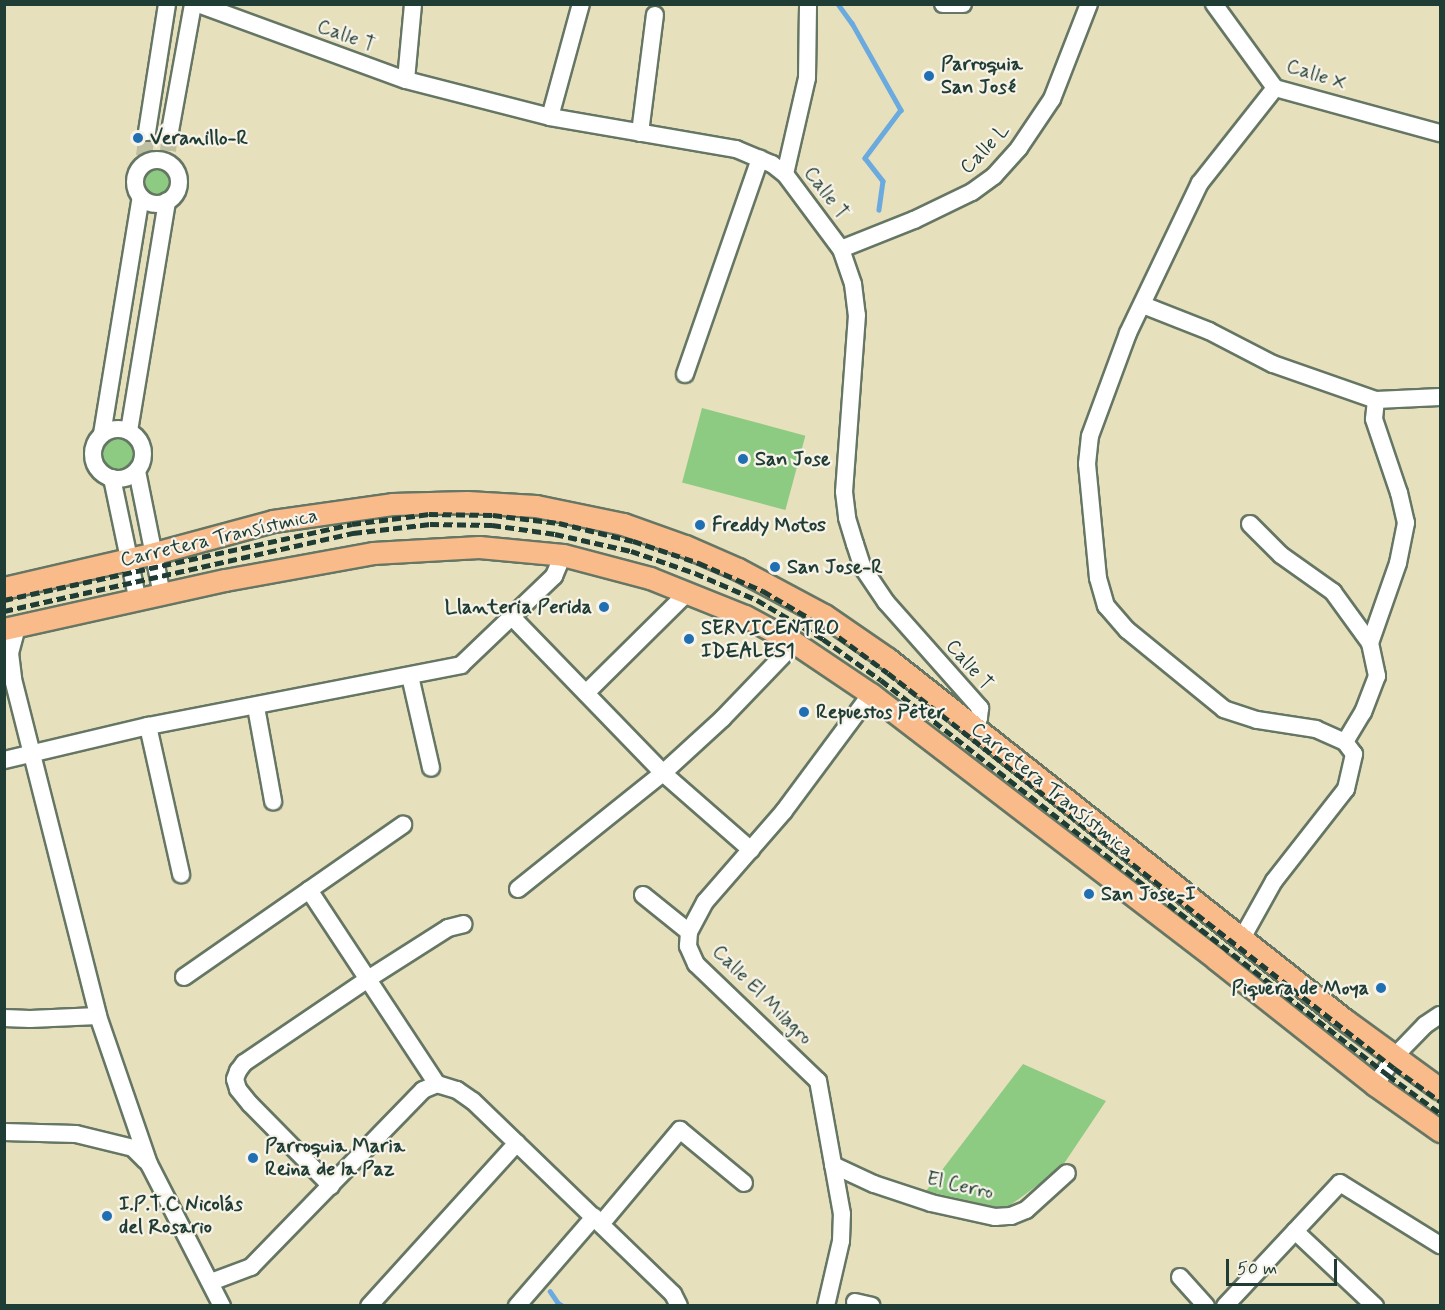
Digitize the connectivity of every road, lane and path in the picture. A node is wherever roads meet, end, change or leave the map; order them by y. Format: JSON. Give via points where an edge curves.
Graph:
{"nodes":[{"id":1,"x":167,"y":4,"type":"edge"},
{"id":2,"x":196,"y":4,"type":"edge"},
{"id":3,"x":413,"y":4,"type":"edge"},
{"id":4,"x":581,"y":4,"type":"edge"},
{"id":5,"x":808,"y":4,"type":"edge"},
{"id":6,"x":943,"y":4,"type":"edge"},
{"id":7,"x":963,"y":4,"type":"edge"},
{"id":8,"x":1089,"y":4,"type":"edge"},
{"id":9,"x":1214,"y":4,"type":"edge"},
{"id":10,"x":655,"y":15,"type":"dead end"},
{"id":11,"x":158,"y":55,"type":"junction"},
{"id":12,"x":183,"y":60,"type":"junction"},
{"id":13,"x":406,"y":80,"type":"junction"},
{"id":14,"x":1275,"y":88,"type":"junction"},
{"id":15,"x":550,"y":117,"type":"junction"},
{"id":16,"x":170,"y":131,"type":"tunnel mouth"},
{"id":17,"x":147,"y":132,"type":"tunnel mouth"},
{"id":18,"x":640,"y":133,"type":"junction"},
{"id":19,"x":1440,"y":133,"type":"edge"},
{"id":20,"x":168,"y":151,"type":"tunnel mouth"},
{"id":21,"x":760,"y":159,"type":"junction"},
{"id":22,"x":174,"y":169,"type":"junction"},
{"id":23,"x":785,"y":174,"type":"junction"},
{"id":24,"x":141,"y":197,"type":"junction"},
{"id":25,"x":167,"y":201,"type":"junction"},
{"id":26,"x":841,"y":249,"type":"junction"},
{"id":27,"x":1143,"y":305,"type":"junction"},
{"id":28,"x":685,"y":374,"type":"dead end"},
{"id":29,"x":1440,"y":397,"type":"edge"},
{"id":30,"x":1376,"y":400,"type":"junction"},
{"id":31,"x":129,"y":431,"type":"junction"},
{"id":32,"x":102,"y":434,"type":"junction"},
{"id":33,"x":137,"y":471,"type":"junction"},
{"id":34,"x":112,"y":478,"type":"junction"},
{"id":35,"x":1250,"y":524,"type":"dead end"},
{"id":36,"x":155,"y":553,"type":"junction"},
{"id":37,"x":563,"y":555,"type":"junction"},
{"id":38,"x":130,"y":559,"type":"junction"},
{"id":39,"x":4,"y":588,"type":"edge"},
{"id":40,"x":687,"y":593,"type":"junction"},
{"id":41,"x":162,"y":595,"type":"junction"},
{"id":42,"x":138,"y":601,"type":"junction"},
{"id":43,"x":512,"y":617,"type":"junction"},
{"id":44,"x":11,"y":628,"type":"edge"},
{"id":45,"x":795,"y":643,"type":"junction"},
{"id":46,"x":1370,"y":643,"type":"junction"},
{"id":47,"x":410,"y":676,"type":"junction"},
{"id":48,"x":9,"y":680,"type":"edge"},
{"id":49,"x":586,"y":693,"type":"junction"},
{"id":50,"x":871,"y":694,"type":"junction"},
{"id":51,"x":256,"y":706,"type":"junction"},
{"id":52,"x":148,"y":726,"type":"junction"},
{"id":53,"x":975,"y":728,"type":"junction"},
{"id":54,"x":1345,"y":742,"type":"junction"},
{"id":55,"x":33,"y":755,"type":"junction"},
{"id":56,"x":4,"y":760,"type":"edge"},
{"id":57,"x":431,"y":768,"type":"dead end"},
{"id":58,"x":663,"y":773,"type":"junction"},
{"id":59,"x":273,"y":801,"type":"dead end"},
{"id":60,"x":403,"y":825,"type":"dead end"},
{"id":61,"x":751,"y":850,"type":"junction"},
{"id":62,"x":181,"y":874,"type":"dead end"},
{"id":63,"x":518,"y":889,"type":"dead end"},
{"id":64,"x":309,"y":890,"type":"junction"},
{"id":65,"x":643,"y":895,"type":"dead end"},
{"id":66,"x":464,"y":924,"type":"dead end"},
{"id":67,"x":689,"y":932,"type":"junction"},
{"id":68,"x":1241,"y":940,"type":"junction"},
{"id":69,"x":184,"y":977,"type":"dead end"},
{"id":70,"x":368,"y":978,"type":"junction"},
{"id":71,"x":1440,"y":1015,"type":"edge"},
{"id":72,"x":98,"y":1016,"type":"junction"},
{"id":73,"x":4,"y":1018,"type":"edge"},
{"id":74,"x":1395,"y":1056,"type":"junction"},
{"id":75,"x":437,"y":1084,"type":"junction"},
{"id":76,"x":1375,"y":1084,"type":"junction"},
{"id":77,"x":1440,"y":1089,"type":"edge"},
{"id":78,"x":1440,"y":1131,"type":"edge"},
{"id":79,"x":4,"y":1132,"type":"edge"},
{"id":80,"x":517,"y":1143,"type":"junction"},
{"id":81,"x":149,"y":1164,"type":"junction"},
{"id":82,"x":833,"y":1165,"type":"junction"},
{"id":83,"x":1067,"y":1173,"type":"dead end"},
{"id":84,"x":744,"y":1183,"type":"dead end"},
{"id":85,"x":331,"y":1186,"type":"junction"},
{"id":86,"x":597,"y":1220,"type":"junction"},
{"id":87,"x":1295,"y":1231,"type":"junction"},
{"id":88,"x":1440,"y":1245,"type":"edge"},
{"id":89,"x":1180,"y":1277,"type":"dead end"},
{"id":90,"x":211,"y":1282,"type":"junction"},
{"id":91,"x":855,"y":1302,"type":"dead end"},
{"id":92,"x":222,"y":1305,"type":"edge"},
{"id":93,"x":369,"y":1305,"type":"edge"},
{"id":94,"x":517,"y":1305,"type":"edge"},
{"id":95,"x":679,"y":1305,"type":"edge"},
{"id":96,"x":826,"y":1305,"type":"edge"},
{"id":97,"x":872,"y":1305,"type":"edge"},
{"id":98,"x":1206,"y":1305,"type":"edge"},
{"id":99,"x":1225,"y":1305,"type":"edge"},
{"id":100,"x":1375,"y":1305,"type":"edge"}],
"edges":[{"from":1,"to":11,"type":"street"},
{"from":2,"to":12,"type":"street"},
{"from":2,"to":13,"type":"street","name":"Calle T"},
{"from":3,"to":13,"type":"street"},
{"from":4,"to":15,"type":"street"},
{"from":5,"to":23,"type":"street","via":[[807,78]]},
{"from":6,"to":7,"type":"street"},
{"from":8,"to":26,"type":"street","name":"Calle L","via":[[1052,99],[1019,148],[994,176],[972,192],[914,220]]},
{"from":9,"to":14,"type":"street","name":"Calle X"},
{"from":10,"to":18,"type":"street"},
{"from":11,"to":12,"type":"street"},
{"from":11,"to":17,"type":"street"},
{"from":12,"to":16,"type":"street"},
{"from":13,"to":15,"type":"street","name":"Calle T"},
{"from":14,"to":19,"type":"street","name":"Calle X"},
{"from":14,"to":27,"type":"street","via":[[1200,183]]},
{"from":15,"to":18,"type":"street","name":"Calle T"},
{"from":18,"to":21,"type":"street","name":"Calle T","via":[[736,148]]},
{"from":20,"to":22,"type":"street"},
{"from":21,"to":23,"type":"street","name":"Calle T"},
{"from":21,"to":28,"type":"street"},
{"from":22,"to":24,"type":"street","via":[[163,160],[143,160],[135,177]]},
{"from":22,"to":25,"type":"street","via":[[177,188]]},
{"from":23,"to":26,"type":"street","name":"Calle T"},
{"from":24,"to":25,"type":"street","via":[[153,203]]},
{"from":24,"to":32,"type":"street"},
{"from":25,"to":31,"type":"street"},
{"from":26,"to":53,"type":"street","name":"Calle T","via":[[853,284],[857,315],[845,476],[847,518],[863,568],[886,602],[980,708]]},
{"from":27,"to":30,"type":"street","via":[[1209,331],[1273,364]]},
{"from":27,"to":54,"type":"street","via":[[1128,333],[1090,436],[1087,464],[1098,578],[1106,606],[1127,630],[1224,709],[1257,720],[1316,729]]},
{"from":29,"to":30,"type":"street"},
{"from":30,"to":46,"type":"street","via":[[1374,419],[1406,523],[1398,563]]},
{"from":31,"to":32,"type":"street","via":[[115,428]]},
{"from":31,"to":33,"type":"street","via":[[143,448]]},
{"from":32,"to":34,"type":"street","via":[[93,457],[99,470]]},
{"from":33,"to":34,"type":"street","via":[[125,478]]},
{"from":33,"to":36,"type":"street"},
{"from":34,"to":38,"type":"street"},
{"from":35,"to":46,"type":"street","via":[[1281,555],[1333,592]]},
{"from":36,"to":38,"type":"main road","name":"Carretera Transístmica"},
{"from":36,"to":41,"type":"street"},
{"from":36,"to":53,"type":"main road","name":"Carretera Transístmica","via":[[273,521],[392,504],[467,502],[577,513],[685,546],[824,615],[888,659]]},
{"from":37,"to":40,"type":"main road","name":"Carretera Transístmica","via":[[650,578]]},
{"from":37,"to":41,"type":"main road","name":"Carretera Transístmica","via":[[479,547],[373,553]]},
{"from":37,"to":43,"type":"street","via":[[554,576]]},
{"from":38,"to":39,"type":"main road","name":"Carretera Transístmica"},
{"from":38,"to":42,"type":"street"},
{"from":40,"to":45,"type":"main road","name":"Carretera Transístmica","via":[[745,616]]},
{"from":40,"to":49,"type":"street"},
{"from":41,"to":42,"type":"main road","name":"Carretera Transístmica"},
{"from":42,"to":44,"type":"main road","name":"Carretera Transístmica"},
{"from":43,"to":47,"type":"street","via":[[461,665]]},
{"from":43,"to":49,"type":"street"},
{"from":44,"to":48,"type":"street"},
{"from":45,"to":50,"type":"main road","name":"Carretera Transístmica"},
{"from":45,"to":58,"type":"street"},
{"from":46,"to":54,"type":"street","via":[[1377,676],[1363,712]]},
{"from":47,"to":51,"type":"street"},
{"from":47,"to":57,"type":"street"},
{"from":48,"to":55,"type":"street"},
{"from":49,"to":58,"type":"street"},
{"from":50,"to":61,"type":"street"},
{"from":50,"to":76,"type":"main road","name":"Carretera Transístmica"},
{"from":51,"to":52,"type":"street"},
{"from":51,"to":59,"type":"street"},
{"from":52,"to":55,"type":"street"},
{"from":52,"to":62,"type":"street"},
{"from":53,"to":68,"type":"main road","name":"Carretera Transístmica"},
{"from":54,"to":68,"type":"street","via":[[1354,754],[1346,789],[1274,881]]},
{"from":55,"to":56,"type":"street"},
{"from":55,"to":72,"type":"street"},
{"from":58,"to":61,"type":"street"},
{"from":58,"to":63,"type":"street"},
{"from":60,"to":64,"type":"street"},
{"from":61,"to":67,"type":"street","via":[[705,902]]},
{"from":64,"to":69,"type":"street"},
{"from":64,"to":70,"type":"street"},
{"from":65,"to":67,"type":"street"},
{"from":66,"to":70,"type":"street","via":[[448,928]]},
{"from":67,"to":82,"type":"street","name":"Calle El Milagro","via":[[688,946],[696,964],[818,1081]]},
{"from":68,"to":74,"type":"main road","name":"Carretera Transístmica"},
{"from":70,"to":75,"type":"street"},
{"from":70,"to":85,"type":"street","via":[[244,1063],[235,1079],[250,1104]]},
{"from":71,"to":74,"type":"street"},
{"from":72,"to":73,"type":"street"},
{"from":72,"to":81,"type":"street"},
{"from":74,"to":76,"type":"street"},
{"from":74,"to":77,"type":"main road","name":"Carretera Transístmica"},
{"from":75,"to":80,"type":"street","via":[[457,1090],[473,1101]]},
{"from":75,"to":85,"type":"street","via":[[423,1090]]},
{"from":76,"to":78,"type":"main road","name":"Carretera Transístmica"},
{"from":79,"to":81,"type":"street","via":[[76,1134],[133,1148]]},
{"from":80,"to":86,"type":"street"},
{"from":80,"to":93,"type":"street"},
{"from":81,"to":90,"type":"street"},
{"from":82,"to":83,"type":"street","name":"El Cerro","via":[[931,1203],[995,1217],[1026,1210]]},
{"from":82,"to":96,"type":"street","name":"Calle El Milagro","via":[[842,1214],[841,1241]]},
{"from":84,"to":86,"type":"street","via":[[680,1130]]},
{"from":85,"to":90,"type":"street","via":[[251,1267]]},
{"from":86,"to":94,"type":"street"},
{"from":86,"to":95,"type":"street","via":[[673,1294]]},
{"from":87,"to":88,"type":"street","via":[[1340,1183]]},
{"from":87,"to":99,"type":"street"},
{"from":87,"to":100,"type":"street"},
{"from":89,"to":98,"type":"street"},
{"from":90,"to":92,"type":"street"},
{"from":91,"to":97,"type":"street"}]}
